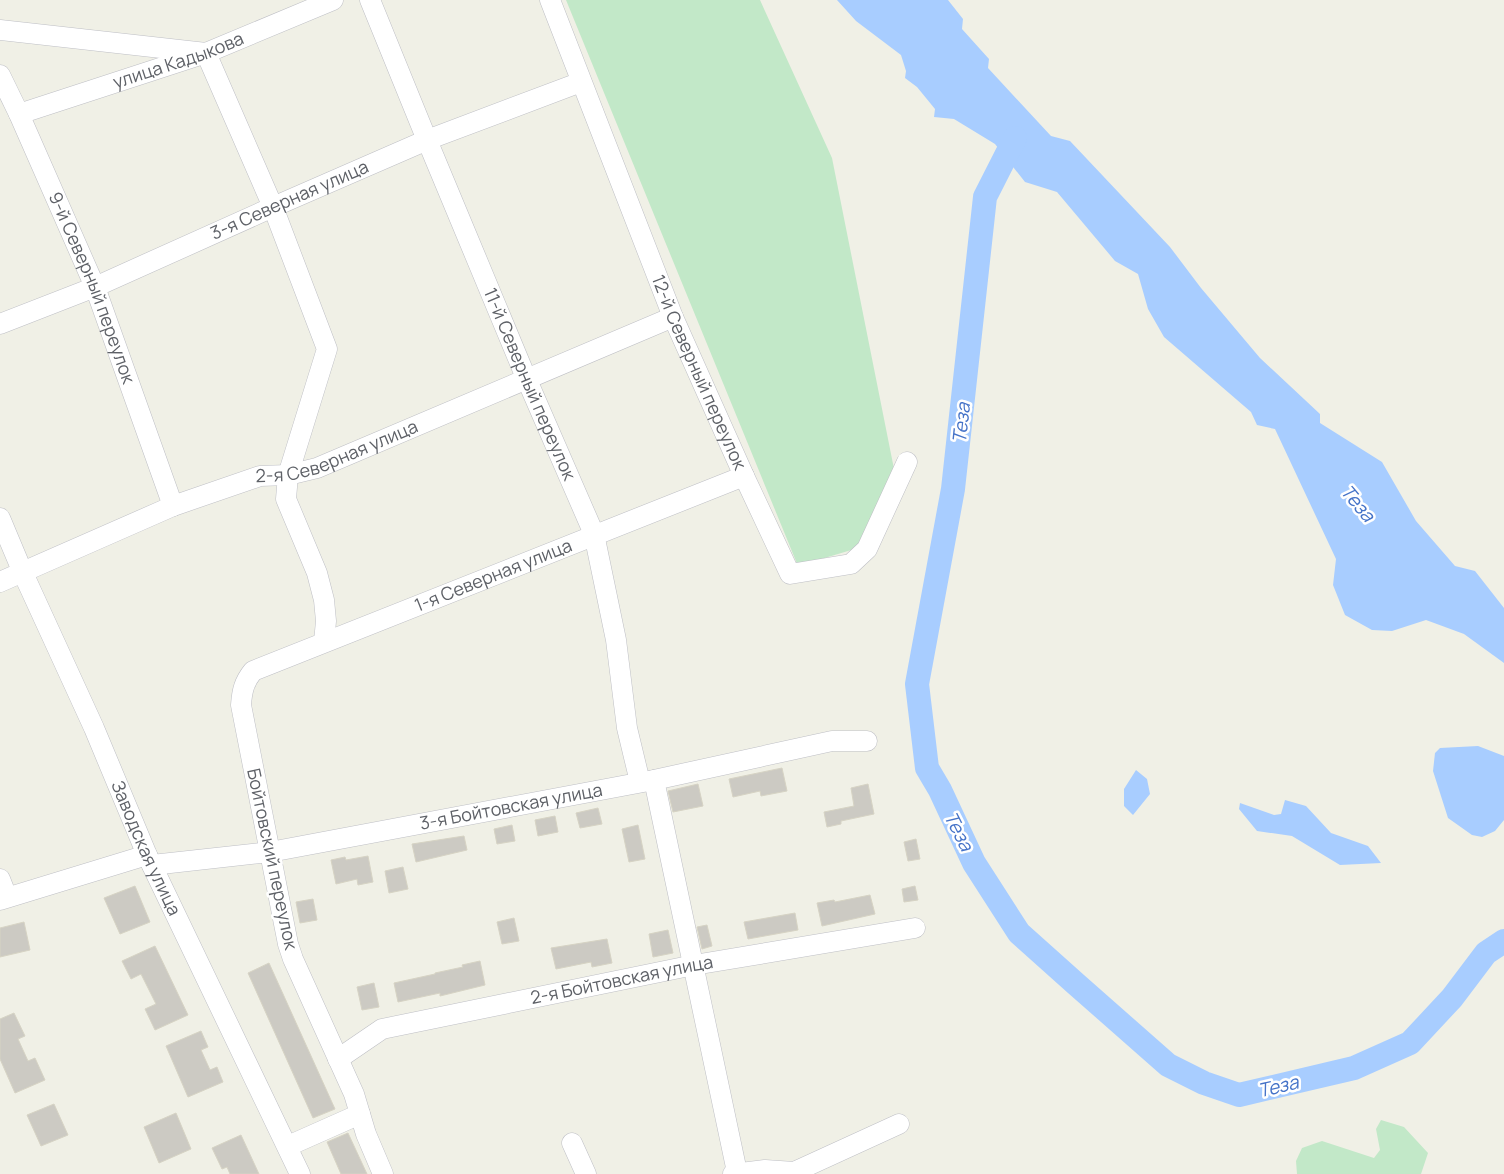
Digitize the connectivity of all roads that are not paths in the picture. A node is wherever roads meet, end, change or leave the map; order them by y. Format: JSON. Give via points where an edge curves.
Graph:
{"nodes":[{"id":1,"x":333,"y":0,"type":"edge"},
{"id":2,"x":370,"y":0,"type":"edge"},
{"id":3,"x":550,"y":0,"type":"edge"},
{"id":4,"x":0,"y":30,"type":"edge"},
{"id":5,"x":206,"y":53,"type":"junction"},
{"id":6,"x":0,"y":75,"type":"edge"},
{"id":7,"x":581,"y":82,"type":"junction"},
{"id":8,"x":20,"y":114,"type":"junction"},
{"id":9,"x":427,"y":140,"type":"junction"},
{"id":10,"x":273,"y":206,"type":"junction"},
{"id":11,"x":95,"y":287,"type":"junction"},
{"id":12,"x":674,"y":317,"type":"junction"},
{"id":13,"x":0,"y":324,"type":"edge"},
{"id":14,"x":527,"y":380,"type":"junction"},
{"id":15,"x":907,"y":462,"type":"dead end"},
{"id":16,"x":288,"y":475,"type":"junction"},
{"id":17,"x":744,"y":476,"type":"junction"},
{"id":18,"x":173,"y":506,"type":"junction"},
{"id":19,"x":0,"y":518,"type":"edge"},
{"id":20,"x":594,"y":534,"type":"junction"},
{"id":21,"x":23,"y":572,"type":"junction"},
{"id":22,"x":0,"y":582,"type":"edge"},
{"id":23,"x":324,"y":642,"type":"junction"},
{"id":24,"x":245,"y":680,"type":"joint"},
{"id":25,"x":868,"y":742,"type":"dead end"},
{"id":26,"x":647,"y":781,"type":"junction"},
{"id":27,"x":270,"y":852,"type":"junction"},
{"id":28,"x":149,"y":860,"type":"junction"},
{"id":29,"x":0,"y":879,"type":"edge"},
{"id":30,"x":4,"y":898,"type":"edge"},
{"id":31,"x":915,"y":928,"type":"dead end"},
{"id":32,"x":694,"y":965,"type":"junction"},
{"id":33,"x":338,"y":1059,"type":"junction"},
{"id":34,"x":360,"y":1114,"type":"junction"},
{"id":35,"x":899,"y":1124,"type":"dead end"},
{"id":36,"x":572,"y":1142,"type":"dead end"},
{"id":37,"x":288,"y":1146,"type":"junction"},
{"id":38,"x":581,"y":1172,"type":"edge"},
{"id":39,"x":735,"y":1173,"type":"edge"},
{"id":40,"x":795,"y":1173,"type":"edge"},
{"id":41,"x":300,"y":1174,"type":"edge"},
{"id":42,"x":383,"y":1174,"type":"edge"}],
"edges":[{"from":1,"to":5,"type":"street","name":"улица Кадыкова"},
{"from":2,"to":9,"type":"street","name":"11-й Северный переулок"},
{"from":3,"to":7,"type":"street","name":"12-й Северный переулок"},
{"from":4,"to":5,"type":"street"},
{"from":5,"to":8,"type":"street","name":"улица Кадыкова"},
{"from":5,"to":10,"type":"street"},
{"from":6,"to":8,"type":"street","name":"9-й Северный переулок"},
{"from":7,"to":9,"type":"street","name":"3-я Северная улица"},
{"from":7,"to":12,"type":"street","name":"12-й Северный переулок"},
{"from":8,"to":11,"type":"street","name":"9-й Северный переулок"},
{"from":9,"to":10,"type":"street","name":"3-я Северная улица"},
{"from":9,"to":14,"type":"street","name":"11-й Северный переулок"},
{"from":10,"to":11,"type":"street","name":"3-я Северная улица"},
{"from":10,"to":16,"type":"street","via":[[327,349]]},
{"from":11,"to":13,"type":"street","name":"3-я Северная улица"},
{"from":11,"to":18,"type":"street","name":"9-й Северный переулок"},
{"from":12,"to":14,"type":"street","name":"2-я Северная улица"},
{"from":12,"to":17,"type":"street","name":"12-й Северный переулок"},
{"from":14,"to":16,"type":"street","name":"2-я Северная улица","via":[[317,468]]},
{"from":14,"to":20,"type":"street","name":"11-й Северный переулок"},
{"from":15,"to":17,"type":"street","name":"12-й Северный переулок","via":[[867,549],[851,564],[790,574]]},
{"from":16,"to":18,"type":"street","name":"2-я Северная улица","via":[[260,476]]},
{"from":16,"to":23,"type":"street","via":[[286,499],[317,573],[324,600]]},
{"from":17,"to":20,"type":"street","name":"1-я Северная улица"},
{"from":18,"to":21,"type":"street","name":"2-я Северная улица"},
{"from":19,"to":21,"type":"street","name":"Заводская улица"},
{"from":20,"to":23,"type":"street","name":"1-я Северная улица"},
{"from":20,"to":26,"type":"street","name":"11-й Северный переулок","via":[[616,640],[627,728]]},
{"from":21,"to":22,"type":"street","name":"2-я Северная улица"},
{"from":21,"to":28,"type":"street","name":"Заводская улица","via":[[94,728]]},
{"from":23,"to":24,"type":"street","name":"1-я Северная улица","via":[[253,671]]},
{"from":24,"to":27,"type":"street","name":"Бойтовский переулок","via":[[241,705]]},
{"from":25,"to":26,"type":"street","name":"3-я Бойтовская улица","via":[[832,741]]},
{"from":26,"to":27,"type":"street","name":"3-я Бойтовская улица"},
{"from":26,"to":32,"type":"street","name":"11-й Северный переулок"},
{"from":27,"to":28,"type":"street","name":"3-я Бойтовская улица"},
{"from":27,"to":33,"type":"street","name":"Бойтовский переулок","via":[[290,950]]},
{"from":28,"to":30,"type":"street"},
{"from":28,"to":37,"type":"street","name":"Заводская улица"},
{"from":29,"to":30,"type":"street"},
{"from":31,"to":32,"type":"street","name":"2-я Бойтовская улица"},
{"from":32,"to":33,"type":"street","name":"2-я Бойтовская улица","via":[[382,1028]]},
{"from":32,"to":39,"type":"street","name":"11-й Северный переулок"},
{"from":33,"to":34,"type":"street","name":"Бойтовский переулок"},
{"from":34,"to":37,"type":"street"},
{"from":34,"to":42,"type":"street","name":"Бойтовский переулок"},
{"from":35,"to":40,"type":"street"},
{"from":36,"to":38,"type":"street"},
{"from":37,"to":41,"type":"street","name":"Заводская улица"},
{"from":39,"to":40,"type":"street","via":[[765,1170]]}]}
